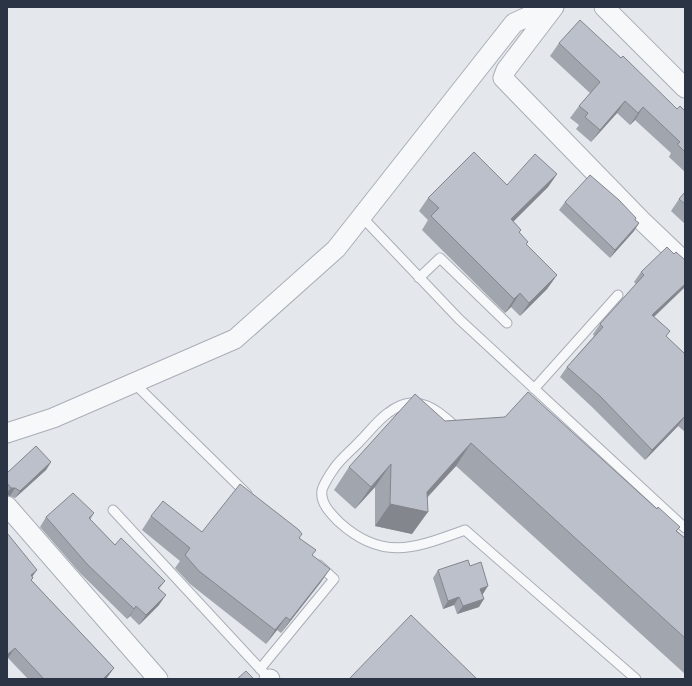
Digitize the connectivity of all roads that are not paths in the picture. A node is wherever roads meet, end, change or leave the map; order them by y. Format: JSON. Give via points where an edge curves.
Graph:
{"nodes":[{"id":1,"x":549,"y":7,"type":"edge"},
{"id":2,"x":554,"y":7,"type":"edge"},
{"id":3,"x":604,"y":7,"type":"edge"},
{"id":4,"x":685,"y":88,"type":"edge"},
{"id":5,"x":361,"y":216,"type":"junction"},
{"id":6,"x":685,"y":262,"type":"edge"},
{"id":7,"x":418,"y":278,"type":"junction"},
{"id":8,"x":618,"y":295,"type":"dead end"},
{"id":9,"x":507,"y":323,"type":"dead end"},
{"id":10,"x":134,"y":383,"type":"junction"},
{"id":11,"x":534,"y":389,"type":"junction"},
{"id":12,"x":457,"y":428,"type":"edge"},
{"id":13,"x":7,"y":433,"type":"edge"},
{"id":14,"x":254,"y":502,"type":"edge"},
{"id":15,"x":7,"y":506,"type":"edge"},
{"id":16,"x":113,"y":510,"type":"dead end"},
{"id":17,"x":685,"y":528,"type":"edge"},
{"id":18,"x":311,"y":557,"type":"edge"},
{"id":19,"x":266,"y":675,"type":"edge"},
{"id":20,"x":158,"y":679,"type":"edge"},
{"id":21,"x":636,"y":679,"type":"edge"}],
"edges":[{"from":1,"to":5,"type":"street","via":[[514,23]]},
{"from":2,"to":6,"type":"street","via":[[506,70],[503,78]]},
{"from":3,"to":4,"type":"street"},
{"from":5,"to":7,"type":"lane"},
{"from":5,"to":10,"type":"street","via":[[336,249],[235,339]]},
{"from":7,"to":9,"type":"lane","via":[[440,258]]},
{"from":7,"to":11,"type":"lane"},
{"from":8,"to":11,"type":"lane"},
{"from":10,"to":13,"type":"street","via":[[53,418]]},
{"from":10,"to":14,"type":"lane"},
{"from":11,"to":17,"type":"lane"},
{"from":12,"to":21,"type":"lane","via":[[431,408],[416,403],[402,405],[387,413],[333,469],[322,490],[323,502],[349,531],[370,543],[393,548],[421,546],[465,530]]},
{"from":15,"to":20,"type":"street"},
{"from":16,"to":19,"type":"lane"},
{"from":18,"to":19,"type":"lane","via":[[334,579]]}]}
